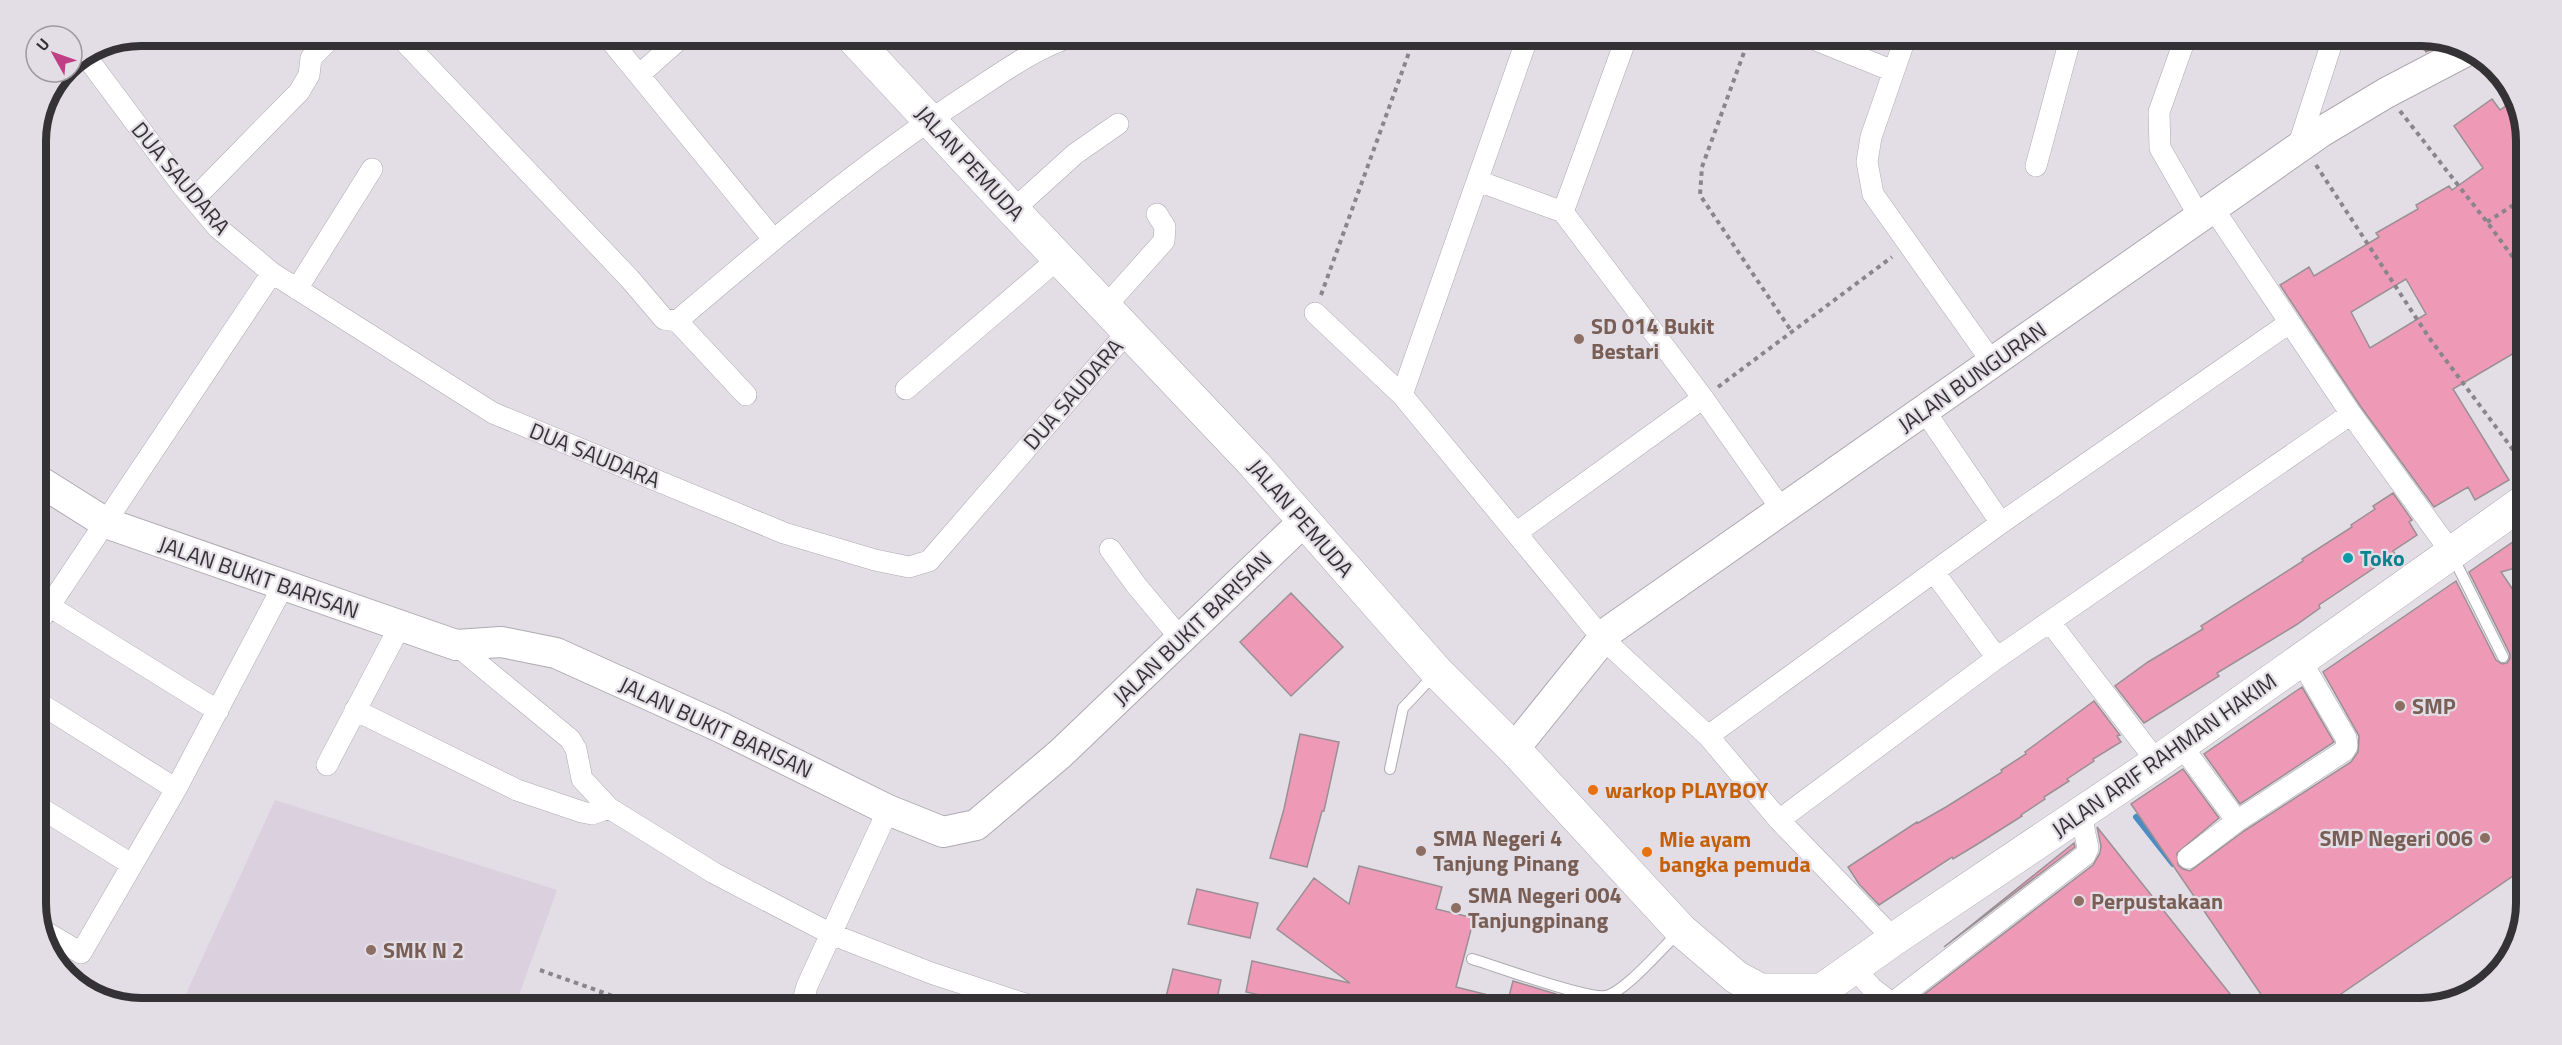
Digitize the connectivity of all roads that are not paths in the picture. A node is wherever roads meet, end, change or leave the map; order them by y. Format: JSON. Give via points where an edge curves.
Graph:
{"nodes":[{"id":1,"x":323,"y":46,"type":"edge"},
{"id":2,"x":409,"y":46,"type":"edge"},
{"id":3,"x":615,"y":46,"type":"edge"},
{"id":4,"x":672,"y":46,"type":"edge"},
{"id":5,"x":860,"y":46,"type":"edge"},
{"id":6,"x":1041,"y":46,"type":"edge"},
{"id":7,"x":1524,"y":46,"type":"edge"},
{"id":8,"x":1623,"y":46,"type":"edge"},
{"id":9,"x":1831,"y":46,"type":"edge"},
{"id":10,"x":1902,"y":46,"type":"edge"},
{"id":11,"x":2068,"y":46,"type":"edge"},
{"id":12,"x":2182,"y":46,"type":"edge"},
{"id":13,"x":2331,"y":46,"type":"edge"},
{"id":14,"x":2459,"y":55,"type":"edge"},
{"id":15,"x":90,"y":63,"type":"edge"},
{"id":16,"x":1893,"y":71,"type":"junction"},
{"id":17,"x":639,"y":75,"type":"junction"},
{"id":18,"x":930,"y":120,"type":"junction"},
{"id":19,"x":1118,"y":124,"type":"dead end"},
{"id":20,"x":2300,"y":146,"type":"junction"},
{"id":21,"x":2036,"y":166,"type":"dead end"},
{"id":22,"x":372,"y":169,"type":"dead end"},
{"id":23,"x":1478,"y":181,"type":"junction"},
{"id":24,"x":194,"y":199,"type":"junction"},
{"id":25,"x":1013,"y":210,"type":"junction"},
{"id":26,"x":1563,"y":212,"type":"junction"},
{"id":27,"x":2206,"y":212,"type":"junction"},
{"id":28,"x":1157,"y":214,"type":"dead end"},
{"id":29,"x":773,"y":239,"type":"junction"},
{"id":30,"x":1059,"y":258,"type":"junction"},
{"id":31,"x":272,"y":273,"type":"junction"},
{"id":32,"x":297,"y":289,"type":"junction"},
{"id":33,"x":1106,"y":307,"type":"junction"},
{"id":34,"x":1315,"y":313,"type":"road end"},
{"id":35,"x":677,"y":321,"type":"junction"},
{"id":36,"x":2289,"y":322,"type":"junction"},
{"id":37,"x":1129,"y":330,"type":"junction"},
{"id":38,"x":1992,"y":362,"type":"junction"},
{"id":39,"x":906,"y":388,"type":"dead end"},
{"id":40,"x":746,"y":395,"type":"dead end"},
{"id":41,"x":1402,"y":395,"type":"junction"},
{"id":42,"x":1703,"y":398,"type":"junction"},
{"id":43,"x":1924,"y":410,"type":"junction"},
{"id":44,"x":2351,"y":414,"type":"junction"},
{"id":45,"x":46,"y":486,"type":"edge"},
{"id":46,"x":2515,"y":507,"type":"edge"},
{"id":47,"x":1782,"y":510,"type":"junction"},
{"id":48,"x":1304,"y":521,"type":"junction"},
{"id":49,"x":106,"y":523,"type":"junction"},
{"id":50,"x":2001,"y":523,"type":"junction"},
{"id":51,"x":1516,"y":533,"type":"junction"},
{"id":52,"x":1110,"y":549,"type":"dead end"},
{"id":53,"x":2451,"y":552,"type":"junction"},
{"id":54,"x":1934,"y":572,"type":"junction"},
{"id":55,"x":284,"y":586,"type":"junction"},
{"id":56,"x":49,"y":606,"type":"junction"},
{"id":57,"x":47,"y":610,"type":"edge"},
{"id":58,"x":2050,"y":622,"type":"junction"},
{"id":59,"x":400,"y":626,"type":"junction"},
{"id":60,"x":1602,"y":638,"type":"junction"},
{"id":61,"x":1181,"y":639,"type":"junction"},
{"id":62,"x":456,"y":645,"type":"junction"},
{"id":63,"x":2503,"y":657,"type":"dead end"},
{"id":64,"x":1997,"y":658,"type":"junction"},
{"id":65,"x":2300,"y":659,"type":"junction"},
{"id":66,"x":1437,"y":672,"type":"junction"},
{"id":67,"x":47,"y":708,"type":"edge"},
{"id":68,"x":356,"y":710,"type":"junction"},
{"id":69,"x":218,"y":711,"type":"junction"},
{"id":70,"x":1708,"y":736,"type":"junction"},
{"id":71,"x":1514,"y":749,"type":"junction"},
{"id":72,"x":2169,"y":753,"type":"junction"},
{"id":73,"x":327,"y":765,"type":"dead end"},
{"id":74,"x":1390,"y":769,"type":"dead end"},
{"id":75,"x":176,"y":789,"type":"junction"},
{"id":76,"x":609,"y":808,"type":"junction"},
{"id":77,"x":888,"y":810,"type":"junction"},
{"id":78,"x":47,"y":812,"type":"edge"},
{"id":79,"x":2081,"y":815,"type":"junction"},
{"id":80,"x":1779,"y":820,"type":"junction"},
{"id":81,"x":2237,"y":821,"type":"junction"},
{"id":82,"x":2187,"y":858,"type":"dead end"},
{"id":83,"x":131,"y":864,"type":"junction"},
{"id":84,"x":1681,"y":930,"type":"junction"},
{"id":85,"x":831,"y":934,"type":"junction"},
{"id":86,"x":53,"y":936,"type":"edge"},
{"id":87,"x":1894,"y":939,"type":"junction"},
{"id":88,"x":1472,"y":959,"type":"dead end"},
{"id":89,"x":1855,"y":969,"type":"junction"},
{"id":90,"x":804,"y":998,"type":"edge"},
{"id":91,"x":1007,"y":998,"type":"edge"},
{"id":92,"x":1763,"y":998,"type":"edge"},
{"id":93,"x":1815,"y":998,"type":"edge"},
{"id":94,"x":1885,"y":998,"type":"edge"},
{"id":95,"x":1905,"y":998,"type":"edge"}],
"edges":[{"from":1,"to":24,"type":"street","via":[[311,58],[309,75],[299,92]]},
{"from":2,"to":35,"type":"street","via":[[629,278],[664,320]]},
{"from":3,"to":17,"type":"street"},
{"from":4,"to":17,"type":"street"},
{"from":5,"to":18,"type":"main road","name":"JALAN PEMUDA"},
{"from":6,"to":18,"type":"street"},
{"from":7,"to":23,"type":"street"},
{"from":8,"to":26,"type":"street"},
{"from":9,"to":16,"type":"street"},
{"from":10,"to":16,"type":"street"},
{"from":11,"to":21,"type":"street"},
{"from":12,"to":27,"type":"street","via":[[2159,112],[2160,148]]},
{"from":13,"to":20,"type":"street"},
{"from":14,"to":20,"type":"street","name":"JALAN BUNGURAN","via":[[2386,93]]},
{"from":15,"to":24,"type":"street","name":"DUA SAUDARA"},
{"from":16,"to":38,"type":"street","via":[[1871,137],[1867,162],[1874,195]]},
{"from":17,"to":29,"type":"street"},
{"from":18,"to":25,"type":"main road","name":"JALAN PEMUDA"},
{"from":18,"to":29,"type":"street"},
{"from":19,"to":25,"type":"street","via":[[1075,154]]},
{"from":20,"to":27,"type":"street","name":"JALAN BUNGURAN"},
{"from":22,"to":32,"type":"street"},
{"from":23,"to":26,"type":"street"},
{"from":23,"to":41,"type":"street"},
{"from":24,"to":31,"type":"street","name":"DUA SAUDARA","via":[[218,228]]},
{"from":25,"to":30,"type":"main road","name":"JALAN PEMUDA"},
{"from":26,"to":42,"type":"street"},
{"from":27,"to":36,"type":"street"},
{"from":27,"to":38,"type":"street","name":"JALAN BUNGURAN"},
{"from":28,"to":33,"type":"street","via":[[1165,227],[1164,241]]},
{"from":29,"to":35,"type":"street"},
{"from":30,"to":33,"type":"main road","name":"JALAN PEMUDA"},
{"from":30,"to":39,"type":"street"},
{"from":31,"to":32,"type":"street","name":"DUA SAUDARA"},
{"from":31,"to":49,"type":"street"},
{"from":32,"to":37,"type":"street","name":"DUA SAUDARA","via":[[493,412],[784,533],[909,567],[929,561]]},
{"from":33,"to":37,"type":"main road","name":"JALAN PEMUDA"},
{"from":34,"to":41,"type":"street"},
{"from":35,"to":40,"type":"street"},
{"from":36,"to":44,"type":"street"},
{"from":36,"to":50,"type":"street"},
{"from":37,"to":48,"type":"main road","name":"JALAN PEMUDA"},
{"from":38,"to":43,"type":"street","name":"JALAN BUNGURAN"},
{"from":41,"to":51,"type":"street"},
{"from":42,"to":47,"type":"street"},
{"from":42,"to":51,"type":"street"},
{"from":43,"to":47,"type":"street","name":"JALAN BUNGURAN"},
{"from":43,"to":50,"type":"street"},
{"from":44,"to":53,"type":"street"},
{"from":44,"to":58,"type":"street"},
{"from":45,"to":49,"type":"street","name":"JALAN BUKIT BARISAN"},
{"from":46,"to":53,"type":"main road","name":"JALAN ARIF RAHMAN HAKIM"},
{"from":47,"to":60,"type":"street","name":"JALAN BUNGURAN"},
{"from":48,"to":61,"type":"street","name":"JALAN BUKIT BARISAN"},
{"from":48,"to":66,"type":"main road","name":"JALAN PEMUDA"},
{"from":49,"to":55,"type":"street","name":"JALAN BUKIT BARISAN"},
{"from":49,"to":56,"type":"street"},
{"from":50,"to":54,"type":"street"},
{"from":51,"to":60,"type":"street"},
{"from":52,"to":61,"type":"street"},
{"from":53,"to":63,"type":"lane"},
{"from":53,"to":65,"type":"main road","name":"JALAN ARIF RAHMAN HAKIM"},
{"from":54,"to":64,"type":"street"},
{"from":54,"to":70,"type":"street"},
{"from":55,"to":59,"type":"street","name":"JALAN BUKIT BARISAN"},
{"from":55,"to":69,"type":"street"},
{"from":56,"to":57,"type":"street"},
{"from":56,"to":69,"type":"street"},
{"from":58,"to":64,"type":"street"},
{"from":58,"to":72,"type":"street"},
{"from":59,"to":62,"type":"street","name":"JALAN BUKIT BARISAN"},
{"from":59,"to":68,"type":"street"},
{"from":60,"to":70,"type":"street"},
{"from":60,"to":71,"type":"street","name":"JALAN BUNGURAN"},
{"from":61,"to":77,"type":"street","name":"JALAN BUKIT BARISAN","via":[[1060,754],[976,825],[943,832]]},
{"from":62,"to":76,"type":"street","via":[[570,739],[582,779]]},
{"from":62,"to":77,"type":"street","name":"JALAN BUKIT BARISAN","via":[[501,642],[556,653],[730,731]]},
{"from":64,"to":80,"type":"street"},
{"from":65,"to":72,"type":"main road","name":"JALAN ARIF RAHMAN HAKIM"},
{"from":65,"to":81,"type":"street","via":[[2346,738],[2346,746]]},
{"from":66,"to":71,"type":"main road","name":"JALAN PEMUDA"},
{"from":66,"to":74,"type":"lane","via":[[1403,708]]},
{"from":67,"to":75,"type":"street"},
{"from":68,"to":73,"type":"street"},
{"from":68,"to":76,"type":"street","via":[[517,790],[582,812]]},
{"from":69,"to":75,"type":"street"},
{"from":70,"to":80,"type":"street"},
{"from":71,"to":84,"type":"main road","name":"JALAN PEMUDA"},
{"from":72,"to":79,"type":"main road","name":"JALAN ARIF RAHMAN HAKIM"},
{"from":72,"to":81,"type":"street"},
{"from":75,"to":83,"type":"street"},
{"from":76,"to":85,"type":"street","via":[[714,873]]},
{"from":77,"to":85,"type":"street"},
{"from":78,"to":83,"type":"street"},
{"from":79,"to":87,"type":"main road","name":"JALAN ARIF RAHMAN HAKIM"},
{"from":79,"to":95,"type":"street","via":[[2088,848],[2085,855]]},
{"from":80,"to":87,"type":"street"},
{"from":81,"to":82,"type":"street"},
{"from":83,"to":86,"type":"street","via":[[81,953]]},
{"from":84,"to":88,"type":"lane","via":[[1623,987],[1605,996]]},
{"from":84,"to":92,"type":"main road","name":"JALAN PEMUDA"},
{"from":85,"to":90,"type":"street"},
{"from":85,"to":91,"type":"street"},
{"from":87,"to":89,"type":"main road","name":"JALAN ARIF RAHMAN HAKIM"},
{"from":89,"to":93,"type":"main road","name":"JALAN ARIF RAHMAN HAKIM"},
{"from":89,"to":94,"type":"street"}]}
